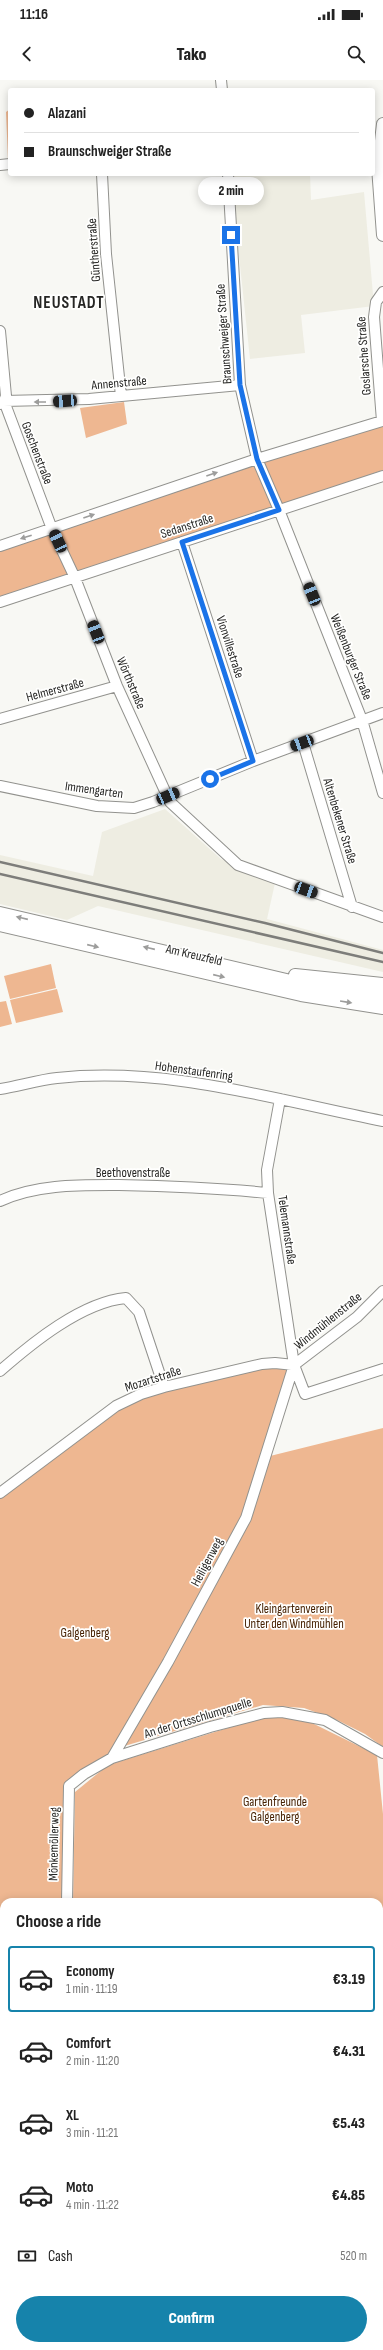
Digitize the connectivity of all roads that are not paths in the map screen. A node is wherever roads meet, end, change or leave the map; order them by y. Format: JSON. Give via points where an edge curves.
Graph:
{"nodes":[{"id":1,"x":383,"y":124,"type":"edge"},
{"id":2,"x":102,"y":176,"type":"edge"},
{"id":3,"x":228,"y":176,"type":"edge"},
{"id":4,"x":383,"y":235,"type":"edge"},
{"id":5,"x":383,"y":292,"type":"edge"},
{"id":6,"x":0,"y":331,"type":"edge"},
{"id":7,"x":240,"y":385,"type":"junction"},
{"id":8,"x":121,"y":396,"type":"junction"},
{"id":9,"x":2,"y":403,"type":"edge"},
{"id":10,"x":382,"y":421,"type":"edge"},
{"id":11,"x":257,"y":459,"type":"junction"},
{"id":12,"x":383,"y":476,"type":"edge"},
{"id":13,"x":279,"y":510,"type":"junction"},
{"id":14,"x":52,"y":529,"type":"junction"},
{"id":15,"x":182,"y":542,"type":"junction"},
{"id":16,"x":0,"y":546,"type":"edge"},
{"id":17,"x":75,"y":578,"type":"junction"},
{"id":18,"x":0,"y":602,"type":"edge"},
{"id":19,"x":117,"y":686,"type":"junction"},
{"id":20,"x":383,"y":713,"type":"edge"},
{"id":21,"x":0,"y":719,"type":"edge"},
{"id":22,"x":362,"y":720,"type":"junction"},
{"id":23,"x":302,"y":743,"type":"junction"},
{"id":24,"x":253,"y":761,"type":"junction"},
{"id":25,"x":0,"y":786,"type":"edge"},
{"id":26,"x":383,"y":794,"type":"edge"},
{"id":27,"x":168,"y":796,"type":"junction"},
{"id":28,"x":352,"y":907,"type":"junction"},
{"id":29,"x":0,"y":913,"type":"edge"},
{"id":30,"x":383,"y":917,"type":"edge"},
{"id":31,"x":0,"y":925,"type":"edge"},
{"id":32,"x":269,"y":975,"type":"junction"},
{"id":33,"x":383,"y":984,"type":"edge"},
{"id":34,"x":383,"y":996,"type":"edge"},
{"id":35,"x":383,"y":1008,"type":"edge"},
{"id":36,"x":0,"y":1089,"type":"edge"},
{"id":37,"x":280,"y":1099,"type":"junction"},
{"id":38,"x":383,"y":1121,"type":"edge"},
{"id":39,"x":268,"y":1193,"type":"junction"},
{"id":40,"x":0,"y":1201,"type":"edge"},
{"id":41,"x":383,"y":1291,"type":"edge"},
{"id":42,"x":294,"y":1365,"type":"junction"},
{"id":43,"x":383,"y":1369,"type":"edge"},
{"id":44,"x":0,"y":1371,"type":"edge"},
{"id":45,"x":164,"y":1387,"type":"junction"},
{"id":46,"x":0,"y":1493,"type":"edge"},
{"id":47,"x":383,"y":1753,"type":"edge"},
{"id":48,"x":112,"y":1758,"type":"junction"},
{"id":49,"x":69,"y":1786,"type":"joint"},
{"id":50,"x":67,"y":1898,"type":"edge"}],
"edges":[{"from":1,"to":4,"type":"main road","via":[[378,167]]},
{"from":2,"to":8,"type":"street","name":"Güntherstraße","via":[[106,254]]},
{"from":3,"to":7,"type":"street","name":"Braunschweiger Straße"},
{"from":5,"to":10,"type":"street","name":"Goslarsche Straße","via":[[376,302],[374,317]]},
{"from":6,"to":9,"type":"street","name":"Goschenstraße","via":[[6,396]]},
{"from":7,"to":8,"type":"street","name":"Annenstraße"},
{"from":7,"to":11,"type":"street","name":"Braunschweiger Straße"},
{"from":8,"to":9,"type":"street","name":"Annenstraße","one_way":true},
{"from":9,"to":14,"type":"street","name":"Goschenstraße"},
{"from":10,"to":11,"type":"street"},
{"from":11,"to":13,"type":"street","name":"Braunschweiger Straße"},
{"from":14,"to":11,"type":"street","one_way":true},
{"from":12,"to":13,"type":"street","name":"Sedanstraße"},
{"from":13,"to":15,"type":"street","name":"Sedanstraße"},
{"from":13,"to":22,"type":"street","name":"Weißenburger Straße"},
{"from":14,"to":16,"type":"street","one_way":true},
{"from":14,"to":17,"type":"street","name":"Goschenstraße"},
{"from":15,"to":17,"type":"street","name":"Sedanstraße"},
{"from":15,"to":24,"type":"street","name":"Vionvillestraße"},
{"from":17,"to":18,"type":"street","name":"Sedanstraße"},
{"from":17,"to":19,"type":"street","name":"Wörthstraße"},
{"from":19,"to":21,"type":"street","name":"Helmerstraße"},
{"from":19,"to":27,"type":"street","name":"Wörthstraße"},
{"from":20,"to":22,"type":"street","name":"Immengarten"},
{"from":22,"to":23,"type":"street","name":"Immengarten"},
{"from":22,"to":26,"type":"street","name":"Weißenburger Straße"},
{"from":23,"to":24,"type":"street","name":"Immengarten"},
{"from":23,"to":28,"type":"street","name":"Altenbekener Straße"},
{"from":24,"to":27,"type":"street","name":"Immengarten"},
{"from":25,"to":27,"type":"street","name":"Immengarten","via":[[97,806],[134,808]]},
{"from":27,"to":28,"type":"street","name":"Wörthstraße","via":[[176,809],[238,865]]},
{"from":28,"to":30,"type":"street","name":"Wörthstraße"},
{"from":32,"to":29,"type":"main road","name":"Am Kreuzfeld","one_way":true},
{"from":31,"to":35,"type":"main road","name":"Am Kreuzfeld","one_way":true,"via":[[301,995]]},
{"from":32,"to":33,"type":"main road"},
{"from":32,"to":34,"type":"main road","name":"Am Kreuzfeld","via":[[338,990]]},
{"from":36,"to":37,"type":"street","name":"Hohenstaufenring","via":[[56,1078],[108,1075],[161,1078],[221,1086]]},
{"from":37,"to":38,"type":"street","name":"Hohenstaufenring"},
{"from":37,"to":39,"type":"street","name":"Telemannstraße","via":[[267,1170]]},
{"from":39,"to":40,"type":"street","name":"Beethovenstraße","via":[[191,1186],[58,1187]]},
{"from":39,"to":42,"type":"street","name":"Telemannstraße"},
{"from":41,"to":42,"type":"street","name":"Windmühlenstraße","via":[[357,1317]]},
{"from":42,"to":43,"type":"street","name":"Windmühlenstraße","via":[[305,1394]]},
{"from":42,"to":45,"type":"street","name":"Mozartstraße","via":[[262,1364]]},
{"from":42,"to":48,"type":"street","name":"Heiligenweg","via":[[246,1518],[147,1700]]},
{"from":44,"to":45,"type":"street","via":[[41,1338],[87,1309],[111,1299],[126,1298],[139,1312]]},
{"from":45,"to":46,"type":"street","name":"Mozartstraße","via":[[116,1406]]},
{"from":47,"to":48,"type":"street","name":"An der Ortsschlumpquelle","via":[[325,1720],[282,1712],[249,1715]]},
{"from":48,"to":49,"type":"street","name":"An der Ortsschlumpquelle"},
{"from":49,"to":50,"type":"street","name":"Mönkemöllerweg"}]}
